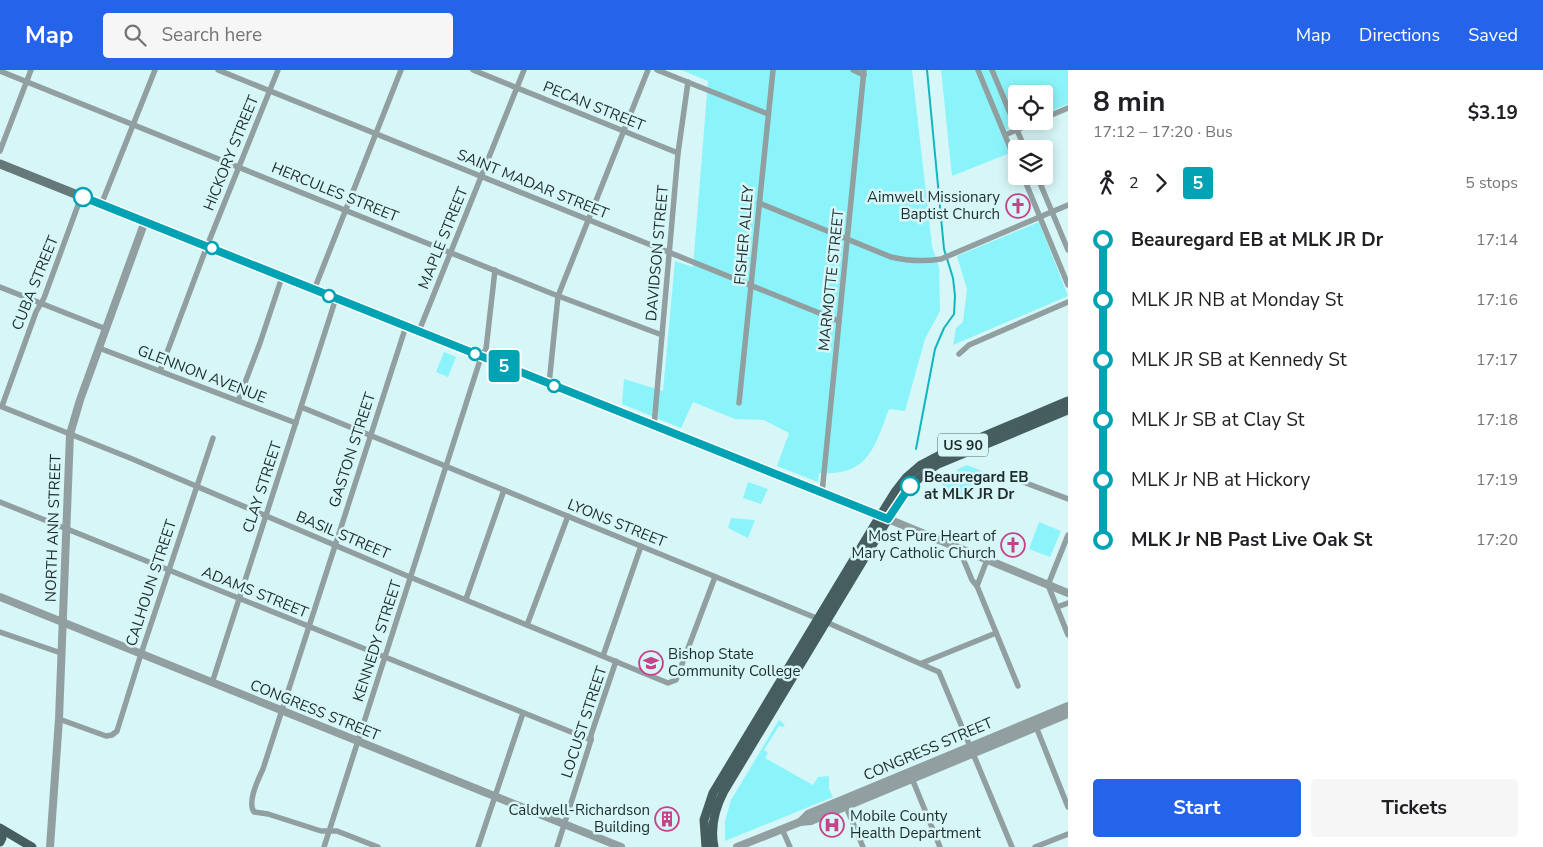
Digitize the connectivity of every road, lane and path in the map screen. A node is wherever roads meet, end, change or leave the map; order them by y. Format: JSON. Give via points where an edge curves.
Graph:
{"nodes":[{"id":1,"x":31,"y":70,"type":"edge"},
{"id":2,"x":155,"y":70,"type":"edge"},
{"id":3,"x":218,"y":70,"type":"edge"},
{"id":4,"x":278,"y":70,"type":"edge"},
{"id":5,"x":401,"y":70,"type":"edge"},
{"id":6,"x":474,"y":70,"type":"edge"},
{"id":7,"x":524,"y":70,"type":"edge"},
{"id":8,"x":648,"y":70,"type":"edge"},
{"id":9,"x":657,"y":70,"type":"edge"},
{"id":10,"x":773,"y":70,"type":"edge"},
{"id":11,"x":853,"y":70,"type":"edge"},
{"id":12,"x":978,"y":70,"type":"edge"},
{"id":13,"x":992,"y":70,"type":"edge"},
{"id":14,"x":0,"y":71,"type":"edge"},
{"id":15,"x":864,"y":72,"type":"edge"},
{"id":16,"x":27,"y":82,"type":"junction"},
{"id":17,"x":688,"y":82,"type":"junction"},
{"id":18,"x":517,"y":89,"type":"junction"},
{"id":19,"x":270,"y":90,"type":"junction"},
{"id":20,"x":1008,"y":108,"type":"edge"},
{"id":21,"x":1068,"y":108,"type":"edge"},
{"id":22,"x":768,"y":114,"type":"junction"},
{"id":23,"x":1053,"y":114,"type":"edge"},
{"id":24,"x":133,"y":125,"type":"junction"},
{"id":25,"x":1017,"y":130,"type":"joint"},
{"id":26,"x":624,"y":132,"type":"junction"},
{"id":27,"x":376,"y":133,"type":"junction"},
{"id":28,"x":1005,"y":135,"type":"junction"},
{"id":29,"x":1021,"y":140,"type":"edge"},
{"id":30,"x":1008,"y":142,"type":"edge"},
{"id":31,"x":0,"y":151,"type":"edge"},
{"id":32,"x":678,"y":153,"type":"junction"},
{"id":33,"x":0,"y":164,"type":"edge"},
{"id":34,"x":239,"y":167,"type":"junction"},
{"id":35,"x":482,"y":176,"type":"junction"},
{"id":36,"x":1027,"y":185,"type":"edge"},
{"id":37,"x":1041,"y":185,"type":"edge"},
{"id":38,"x":81,"y":197,"type":"junction"},
{"id":39,"x":759,"y":203,"type":"junction"},
{"id":40,"x":101,"y":205,"type":"junction"},
{"id":41,"x":1068,"y":205,"type":"edge"},
{"id":42,"x":346,"y":210,"type":"junction"},
{"id":43,"x":1052,"y":212,"type":"junction"},
{"id":44,"x":1040,"y":217,"type":"junction"},
{"id":45,"x":588,"y":220,"type":"junction"},
{"id":46,"x":145,"y":221,"type":"junction"},
{"id":47,"x":847,"y":239,"type":"junction"},
{"id":48,"x":207,"y":246,"type":"junction"},
{"id":49,"x":1068,"y":250,"type":"edge"},
{"id":50,"x":669,"y":252,"type":"junction"},
{"id":51,"x":451,"y":253,"type":"junction"},
{"id":52,"x":495,"y":270,"type":"junction"},
{"id":53,"x":282,"y":277,"type":"junction"},
{"id":54,"x":752,"y":285,"type":"junction"},
{"id":55,"x":1068,"y":285,"type":"edge"},
{"id":56,"x":0,"y":287,"type":"edge"},
{"id":57,"x":314,"y":290,"type":"junction"},
{"id":58,"x":558,"y":296,"type":"junction"},
{"id":59,"x":336,"y":298,"type":"junction"},
{"id":60,"x":1068,"y":302,"type":"edge"},
{"id":61,"x":41,"y":303,"type":"junction"},
{"id":62,"x":839,"y":321,"type":"junction"},
{"id":63,"x":406,"y":326,"type":"junction"},
{"id":64,"x":106,"y":329,"type":"junction"},
{"id":65,"x":419,"y":331,"type":"junction"},
{"id":66,"x":662,"y":335,"type":"junction"},
{"id":67,"x":99,"y":348,"type":"junction"},
{"id":68,"x":959,"y":354,"type":"dead end"},
{"id":69,"x":482,"y":357,"type":"junction"},
{"id":70,"x":160,"y":371,"type":"junction"},
{"id":71,"x":549,"y":384,"type":"junction"},
{"id":72,"x":238,"y":401,"type":"junction"},
{"id":73,"x":1068,"y":401,"type":"edge"},
{"id":74,"x":739,"y":403,"type":"dead end"},
{"id":75,"x":1,"y":406,"type":"edge"},
{"id":76,"x":301,"y":407,"type":"junction"},
{"id":77,"x":1068,"y":410,"type":"edge"},
{"id":78,"x":296,"y":423,"type":"junction"},
{"id":79,"x":654,"y":426,"type":"junction"},
{"id":80,"x":70,"y":434,"type":"junction"},
{"id":81,"x":370,"y":435,"type":"junction"},
{"id":82,"x":213,"y":438,"type":"dead end"},
{"id":83,"x":447,"y":466,"type":"junction"},
{"id":84,"x":1018,"y":480,"type":"dead end"},
{"id":85,"x":197,"y":487,"type":"junction"},
{"id":86,"x":504,"y":490,"type":"junction"},
{"id":87,"x":822,"y":493,"type":"junction"},
{"id":88,"x":1068,"y":499,"type":"edge"},
{"id":89,"x":0,"y":502,"type":"edge"},
{"id":90,"x":266,"y":516,"type":"junction"},
{"id":91,"x":568,"y":516,"type":"junction"},
{"id":92,"x":884,"y":518,"type":"junction"},
{"id":93,"x":66,"y":529,"type":"junction"},
{"id":94,"x":1068,"y":535,"type":"edge"},
{"id":95,"x":335,"y":546,"type":"junction"},
{"id":96,"x":641,"y":546,"type":"junction"},
{"id":97,"x":959,"y":549,"type":"junction"},
{"id":98,"x":987,"y":560,"type":"junction"},
{"id":99,"x":169,"y":571,"type":"junction"},
{"id":100,"x":715,"y":577,"type":"junction"},
{"id":101,"x":411,"y":578,"type":"junction"},
{"id":102,"x":1048,"y":584,"type":"junction"},
{"id":103,"x":977,"y":586,"type":"junction"},
{"id":104,"x":1068,"y":593,"type":"edge"},
{"id":105,"x":0,"y":597,"type":"edge"},
{"id":106,"x":239,"y":599,"type":"junction"},
{"id":107,"x":466,"y":599,"type":"junction"},
{"id":108,"x":1068,"y":603,"type":"edge"},
{"id":109,"x":1056,"y":607,"type":"junction"},
{"id":110,"x":822,"y":620,"type":"junction"},
{"id":111,"x":63,"y":623,"type":"junction"},
{"id":112,"x":528,"y":625,"type":"junction"},
{"id":113,"x":309,"y":626,"type":"junction"},
{"id":114,"x":0,"y":632,"type":"edge"},
{"id":115,"x":996,"y":633,"type":"junction"},
{"id":116,"x":1068,"y":636,"type":"edge"},
{"id":117,"x":62,"y":653,"type":"junction"},
{"id":118,"x":141,"y":654,"type":"junction"},
{"id":119,"x":602,"y":656,"type":"junction"},
{"id":120,"x":385,"y":657,"type":"junction"},
{"id":121,"x":616,"y":661,"type":"junction"},
{"id":122,"x":922,"y":664,"type":"junction"},
{"id":123,"x":212,"y":683,"type":"junction"},
{"id":124,"x":1018,"y":686,"type":"dead end"},
{"id":125,"x":1068,"y":706,"type":"edge"},
{"id":126,"x":282,"y":711,"type":"junction"},
{"id":127,"x":523,"y":713,"type":"junction"},
{"id":128,"x":1068,"y":714,"type":"edge"},
{"id":129,"x":59,"y":719,"type":"junction"},
{"id":130,"x":1035,"y":724,"type":"junction"},
{"id":131,"x":592,"y":740,"type":"junction"},
{"id":132,"x":358,"y":742,"type":"junction"},
{"id":133,"x":972,"y":750,"type":"junction"},
{"id":134,"x":911,"y":776,"type":"junction"},
{"id":135,"x":494,"y":797,"type":"junction"},
{"id":136,"x":845,"y":803,"type":"junction"},
{"id":137,"x":1068,"y":807,"type":"edge"},
{"id":138,"x":564,"y":825,"type":"junction"},
{"id":139,"x":0,"y":829,"type":"edge"},
{"id":140,"x":782,"y":829,"type":"junction"},
{"id":141,"x":329,"y":831,"type":"junction"},
{"id":142,"x":1068,"y":834,"type":"edge"},
{"id":143,"x":0,"y":842,"type":"edge"},
{"id":144,"x":32,"y":847,"type":"edge"},
{"id":145,"x":50,"y":847,"type":"edge"},
{"id":146,"x":324,"y":847,"type":"edge"},
{"id":147,"x":378,"y":847,"type":"edge"},
{"id":148,"x":478,"y":847,"type":"edge"},
{"id":149,"x":557,"y":847,"type":"edge"},
{"id":150,"x":621,"y":847,"type":"edge"},
{"id":151,"x":706,"y":847,"type":"edge"},
{"id":152,"x":714,"y":847,"type":"edge"},
{"id":153,"x":737,"y":847,"type":"edge"},
{"id":154,"x":790,"y":847,"type":"edge"},
{"id":155,"x":863,"y":847,"type":"edge"},
{"id":156,"x":940,"y":847,"type":"edge"},
{"id":157,"x":1012,"y":847,"type":"edge"},
{"id":158,"x":1035,"y":847,"type":"edge"}],
"edges":[{"from":1,"to":16,"type":"street"},
{"from":2,"to":24,"type":"street"},
{"from":3,"to":19,"type":"street","name":"SAINT MADAR STREET"},
{"from":4,"to":19,"type":"street","name":"HICKORY STREET"},
{"from":5,"to":27,"type":"street"},
{"from":6,"to":18,"type":"street","name":"PECAN STREET"},
{"from":7,"to":18,"type":"street","name":"MAPLE STREET"},
{"from":8,"to":26,"type":"street"},
{"from":9,"to":17,"type":"street"},
{"from":10,"to":22,"type":"street","name":"FISHER ALLEY"},
{"from":11,"to":15,"type":"street"},
{"from":12,"to":28,"type":"street"},
{"from":13,"to":20,"type":"street"},
{"from":14,"to":16,"type":"street","name":"HERCULES STREET"},
{"from":15,"to":47,"type":"street","name":"MARMOTTE STREET"},
{"from":16,"to":24,"type":"street","name":"HERCULES STREET"},
{"from":16,"to":31,"type":"street"},
{"from":17,"to":22,"type":"street"},
{"from":17,"to":32,"type":"street","name":"DAVIDSON STREET"},
{"from":18,"to":26,"type":"street","name":"PECAN STREET"},
{"from":18,"to":35,"type":"street","name":"MAPLE STREET"},
{"from":19,"to":27,"type":"street","name":"SAINT MADAR STREET"},
{"from":19,"to":34,"type":"street","name":"HICKORY STREET"},
{"from":21,"to":23,"type":"street"},
{"from":22,"to":39,"type":"street","name":"FISHER ALLEY"},
{"from":24,"to":34,"type":"street","name":"HERCULES STREET"},
{"from":24,"to":40,"type":"street"},
{"from":25,"to":28,"type":"street"},
{"from":25,"to":29,"type":"street"},
{"from":26,"to":32,"type":"street","name":"PECAN STREET"},
{"from":26,"to":45,"type":"street"},
{"from":27,"to":35,"type":"street","name":"SAINT MADAR STREET"},
{"from":27,"to":42,"type":"street"},
{"from":28,"to":30,"type":"street"},
{"from":32,"to":50,"type":"street","name":"DAVIDSON STREET"},
{"from":33,"to":38,"type":"main road"},
{"from":34,"to":42,"type":"street","name":"HERCULES STREET"},
{"from":34,"to":48,"type":"street","name":"HICKORY STREET"},
{"from":35,"to":45,"type":"street","name":"SAINT MADAR STREET"},
{"from":35,"to":51,"type":"street","name":"MAPLE STREET"},
{"from":36,"to":44,"type":"street"},
{"from":37,"to":43,"type":"street"},
{"from":38,"to":40,"type":"main road"},
{"from":38,"to":61,"type":"street","name":"CUBA STREET"},
{"from":39,"to":47,"type":"street"},
{"from":39,"to":54,"type":"street","name":"FISHER ALLEY"},
{"from":40,"to":46,"type":"main road"},
{"from":41,"to":43,"type":"street"},
{"from":42,"to":51,"type":"street","name":"HERCULES STREET"},
{"from":42,"to":57,"type":"street"},
{"from":43,"to":44,"type":"street"},
{"from":43,"to":49,"type":"street"},
{"from":44,"to":47,"type":"street","via":[[941,259],[928,261],[902,260]]},
{"from":44,"to":55,"type":"street"},
{"from":45,"to":50,"type":"street","name":"SAINT MADAR STREET"},
{"from":45,"to":58,"type":"street"},
{"from":46,"to":48,"type":"main road"},
{"from":46,"to":64,"type":"street","name":"NORTH ANN STREET"},
{"from":47,"to":62,"type":"street","name":"MARMOTTE STREET"},
{"from":48,"to":53,"type":"main road"},
{"from":48,"to":70,"type":"street","name":"HICKORY STREET"},
{"from":50,"to":54,"type":"street","name":"SAINT MADAR STREET"},
{"from":50,"to":66,"type":"street","name":"DAVIDSON STREET"},
{"from":51,"to":52,"type":"street","name":"HERCULES STREET"},
{"from":51,"to":65,"type":"street","name":"MAPLE STREET"},
{"from":52,"to":58,"type":"street","name":"HERCULES STREET"},
{"from":52,"to":69,"type":"street","name":"KENNEDY STREET","via":[[486,350]]},
{"from":53,"to":57,"type":"main road"},
{"from":53,"to":72,"type":"street"},
{"from":54,"to":62,"type":"street","name":"SAINT MADAR STREET"},
{"from":54,"to":74,"type":"street","name":"FISHER ALLEY"},
{"from":56,"to":61,"type":"street"},
{"from":57,"to":59,"type":"main road"},
{"from":58,"to":66,"type":"street","name":"HERCULES STREET"},
{"from":58,"to":71,"type":"street"},
{"from":59,"to":63,"type":"main road"},
{"from":59,"to":76,"type":"street","name":"CLAY STREET"},
{"from":60,"to":68,"type":"street","via":[[969,345]]},
{"from":61,"to":64,"type":"street"},
{"from":61,"to":75,"type":"street","name":"CUBA STREET"},
{"from":62,"to":87,"type":"street","name":"MARMOTTE STREET"},
{"from":63,"to":65,"type":"main road"},
{"from":63,"to":81,"type":"street","name":"GASTON STREET"},
{"from":64,"to":67,"type":"street","name":"NORTH ANN STREET"},
{"from":65,"to":69,"type":"main road"},
{"from":66,"to":79,"type":"street","name":"DAVIDSON STREET"},
{"from":67,"to":70,"type":"street","name":"GLENNON AVENUE"},
{"from":67,"to":80,"type":"street","name":"NORTH ANN STREET"},
{"from":69,"to":71,"type":"main road"},
{"from":69,"to":83,"type":"street","name":"KENNEDY STREET"},
{"from":70,"to":72,"type":"street","name":"GLENNON AVENUE"},
{"from":71,"to":79,"type":"main road"},
{"from":72,"to":78,"type":"street","name":"GLENNON AVENUE"},
{"from":73,"to":92,"type":"main road","number":"US 90","via":[[921,465],[900,485]]},
{"from":75,"to":80,"type":"street","name":"BASIL STREET"},
{"from":76,"to":78,"type":"street","name":"CLAY STREET"},
{"from":76,"to":81,"type":"street","name":"LYONS STREET"},
{"from":77,"to":92,"type":"main road","number":"US 90","via":[[938,464],[910,486]]},
{"from":78,"to":90,"type":"street","name":"CLAY STREET"},
{"from":79,"to":87,"type":"main road"},
{"from":80,"to":85,"type":"street","name":"BASIL STREET"},
{"from":80,"to":93,"type":"street","name":"NORTH ANN STREET"},
{"from":81,"to":83,"type":"street","name":"LYONS STREET"},
{"from":81,"to":95,"type":"street","name":"GASTON STREET"},
{"from":82,"to":85,"type":"street","name":"CALHOUN STREET"},
{"from":83,"to":86,"type":"street","name":"LYONS STREET"},
{"from":83,"to":101,"type":"street","name":"KENNEDY STREET"},
{"from":84,"to":88,"type":"street"},
{"from":85,"to":90,"type":"street","name":"BASIL STREET"},
{"from":85,"to":99,"type":"street","name":"CALHOUN STREET"},
{"from":86,"to":91,"type":"street","name":"LYONS STREET"},
{"from":86,"to":107,"type":"street"},
{"from":87,"to":92,"type":"main road"},
{"from":89,"to":93,"type":"street","name":"ADAMS STREET"},
{"from":90,"to":95,"type":"street","name":"BASIL STREET"},
{"from":90,"to":106,"type":"street","name":"CLAY STREET"},
{"from":91,"to":96,"type":"street","name":"LYONS STREET"},
{"from":91,"to":112,"type":"street"},
{"from":92,"to":97,"type":"street"},
{"from":92,"to":110,"type":"main road","number":"US 90"},
{"from":93,"to":99,"type":"street","name":"ADAMS STREET"},
{"from":93,"to":111,"type":"street","name":"NORTH ANN STREET"},
{"from":94,"to":102,"type":"street"},
{"from":95,"to":101,"type":"street","name":"BASIL STREET"},
{"from":95,"to":113,"type":"street","name":"GASTON STREET"},
{"from":96,"to":100,"type":"street","name":"LYONS STREET"},
{"from":96,"to":119,"type":"street"},
{"from":97,"to":98,"type":"street"},
{"from":97,"to":103,"type":"street"},
{"from":98,"to":102,"type":"street"},
{"from":98,"to":103,"type":"street"},
{"from":99,"to":106,"type":"street","name":"ADAMS STREET"},
{"from":99,"to":118,"type":"street","name":"CALHOUN STREET"},
{"from":100,"to":110,"type":"street","name":"LYONS STREET"},
{"from":100,"to":121,"type":"street","name":"BASIL STREET","via":[[676,680],[668,683]]},
{"from":101,"to":107,"type":"street","name":"BASIL STREET"},
{"from":101,"to":120,"type":"street","name":"KENNEDY STREET"},
{"from":102,"to":104,"type":"street"},
{"from":102,"to":109,"type":"street"},
{"from":103,"to":115,"type":"street"},
{"from":105,"to":111,"type":"street","name":"CONGRESS STREET"},
{"from":106,"to":113,"type":"street","name":"ADAMS STREET"},
{"from":106,"to":123,"type":"street","name":"CLAY STREET"},
{"from":107,"to":112,"type":"street","name":"BASIL STREET"},
{"from":108,"to":109,"type":"street"},
{"from":109,"to":116,"type":"street"},
{"from":110,"to":122,"type":"street","name":"LYONS STREET"},
{"from":110,"to":151,"type":"main road","number":"US 90","via":[[713,793],[704,820]]},
{"from":110,"to":152,"type":"main road","number":"US 90","via":[[718,802]]},
{"from":111,"to":117,"type":"street","name":"NORTH ANN STREET"},
{"from":111,"to":118,"type":"street","name":"CONGRESS STREET"},
{"from":112,"to":119,"type":"street","name":"BASIL STREET"},
{"from":113,"to":120,"type":"street","name":"ADAMS STREET"},
{"from":113,"to":126,"type":"street","name":"GASTON STREET"},
{"from":114,"to":117,"type":"street"},
{"from":115,"to":122,"type":"street"},
{"from":115,"to":124,"type":"street"},
{"from":117,"to":129,"type":"street","name":"NORTH ANN STREET"},
{"from":118,"to":123,"type":"street","name":"CONGRESS STREET"},
{"from":118,"to":129,"type":"street","name":"CALHOUN STREET","via":[[117,731],[112,735],[106,736]]},
{"from":119,"to":121,"type":"street","name":"BASIL STREET"},
{"from":120,"to":127,"type":"street","name":"ADAMS STREET"},
{"from":120,"to":132,"type":"street","name":"KENNEDY STREET"},
{"from":121,"to":131,"type":"street","name":"LOCUST STREET"},
{"from":122,"to":133,"type":"street","name":"LYONS STREET","via":[[939,672]]},
{"from":123,"to":126,"type":"street","name":"CONGRESS STREET"},
{"from":125,"to":130,"type":"street","name":"CONGRESS STREET"},
{"from":126,"to":132,"type":"street","name":"CONGRESS STREET"},
{"from":126,"to":141,"type":"street","name":"GASTON STREET","via":[[256,786],[252,810]]},
{"from":127,"to":131,"type":"street"},
{"from":127,"to":135,"type":"street"},
{"from":128,"to":130,"type":"street","name":"CONGRESS STREET"},
{"from":129,"to":145,"type":"street","name":"NORTH ANN STREET"},
{"from":130,"to":133,"type":"street","name":"CONGRESS STREET"},
{"from":130,"to":137,"type":"street"},
{"from":131,"to":138,"type":"street","name":"LOCUST STREET"},
{"from":132,"to":135,"type":"street","name":"CONGRESS STREET"},
{"from":132,"to":141,"type":"street","name":"KENNEDY STREET"},
{"from":133,"to":134,"type":"street","name":"CONGRESS STREET"},
{"from":133,"to":157,"type":"street","name":"LYONS STREET"},
{"from":134,"to":136,"type":"street","name":"CONGRESS STREET"},
{"from":134,"to":156,"type":"street"},
{"from":135,"to":138,"type":"street","name":"CONGRESS STREET"},
{"from":135,"to":148,"type":"street"},
{"from":136,"to":140,"type":"street","name":"CONGRESS STREET","via":[[811,821]]},
{"from":136,"to":155,"type":"street"},
{"from":138,"to":149,"type":"street","name":"LOCUST STREET"},
{"from":138,"to":150,"type":"street","name":"CONGRESS STREET"},
{"from":139,"to":143,"type":"main road"},
{"from":139,"to":144,"type":"main road"},
{"from":140,"to":153,"type":"street","name":"CONGRESS STREET"},
{"from":140,"to":154,"type":"street"},
{"from":141,"to":146,"type":"street","name":"KENNEDY STREET"},
{"from":141,"to":147,"type":"street"},
{"from":142,"to":158,"type":"street"}]}
